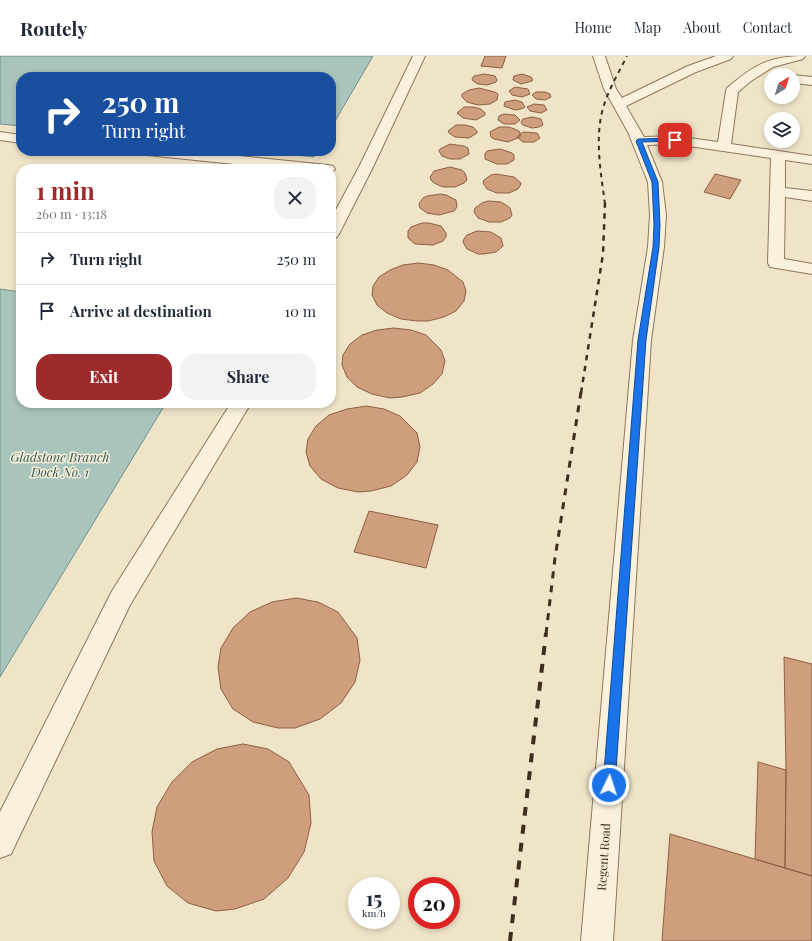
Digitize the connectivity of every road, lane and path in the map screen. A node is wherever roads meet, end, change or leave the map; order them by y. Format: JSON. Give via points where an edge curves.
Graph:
{"nodes":[{"id":1,"x":419,"y":56,"type":"edge"},
{"id":2,"x":599,"y":56,"type":"edge"},
{"id":3,"x":727,"y":56,"type":"edge"},
{"id":4,"x":795,"y":57,"type":"edge"},
{"id":5,"x":812,"y":60,"type":"edge"},
{"id":6,"x":764,"y":77,"type":"edge"},
{"id":7,"x":747,"y":78,"type":"junction"},
{"id":8,"x":800,"y":80,"type":"edge"},
{"id":9,"x":812,"y":81,"type":"edge"},
{"id":10,"x":620,"y":104,"type":"junction"},
{"id":11,"x":0,"y":136,"type":"edge"},
{"id":12,"x":637,"y":136,"type":"junction"},
{"id":13,"x":16,"y":138,"type":"edge"},
{"id":14,"x":724,"y":147,"type":"junction"},
{"id":15,"x":778,"y":155,"type":"junction"},
{"id":16,"x":197,"y":156,"type":"edge"},
{"id":17,"x":812,"y":160,"type":"edge"},
{"id":18,"x":276,"y":164,"type":"edge"},
{"id":19,"x":336,"y":170,"type":"edge"},
{"id":20,"x":363,"y":173,"type":"junction"},
{"id":21,"x":777,"y":191,"type":"junction"},
{"id":22,"x":812,"y":196,"type":"edge"},
{"id":23,"x":336,"y":224,"type":"edge"},
{"id":24,"x":812,"y":269,"type":"edge"},
{"id":25,"x":238,"y":408,"type":"edge"},
{"id":26,"x":0,"y":843,"type":"edge"},
{"id":27,"x":597,"y":941,"type":"edge"}],
"edges":[{"from":1,"to":20,"type":"lane"},
{"from":2,"to":10,"type":"lane","name":"Regent Road","via":[[610,89]]},
{"from":3,"to":10,"type":"lane","via":[[692,68]]},
{"from":4,"to":5,"type":"lane"},
{"from":4,"to":7,"type":"lane","via":[[768,64]]},
{"from":6,"to":7,"type":"lane"},
{"from":7,"to":14,"type":"lane","via":[[732,92]]},
{"from":8,"to":9,"type":"lane"},
{"from":10,"to":12,"type":"lane","name":"Regent Road"},
{"from":11,"to":13,"type":"lane"},
{"from":12,"to":14,"type":"lane"},
{"from":12,"to":27,"type":"lane","name":"Regent Road","via":[[655,182],[658,214],[656,247],[642,340]]},
{"from":14,"to":15,"type":"lane"},
{"from":15,"to":17,"type":"lane"},
{"from":15,"to":21,"type":"lane"},
{"from":16,"to":18,"type":"lane"},
{"from":19,"to":20,"type":"lane"},
{"from":20,"to":23,"type":"lane"},
{"from":21,"to":22,"type":"lane"},
{"from":21,"to":24,"type":"lane","via":[[776,263]]},
{"from":25,"to":26,"type":"lane","via":[[122,598]]}]}
